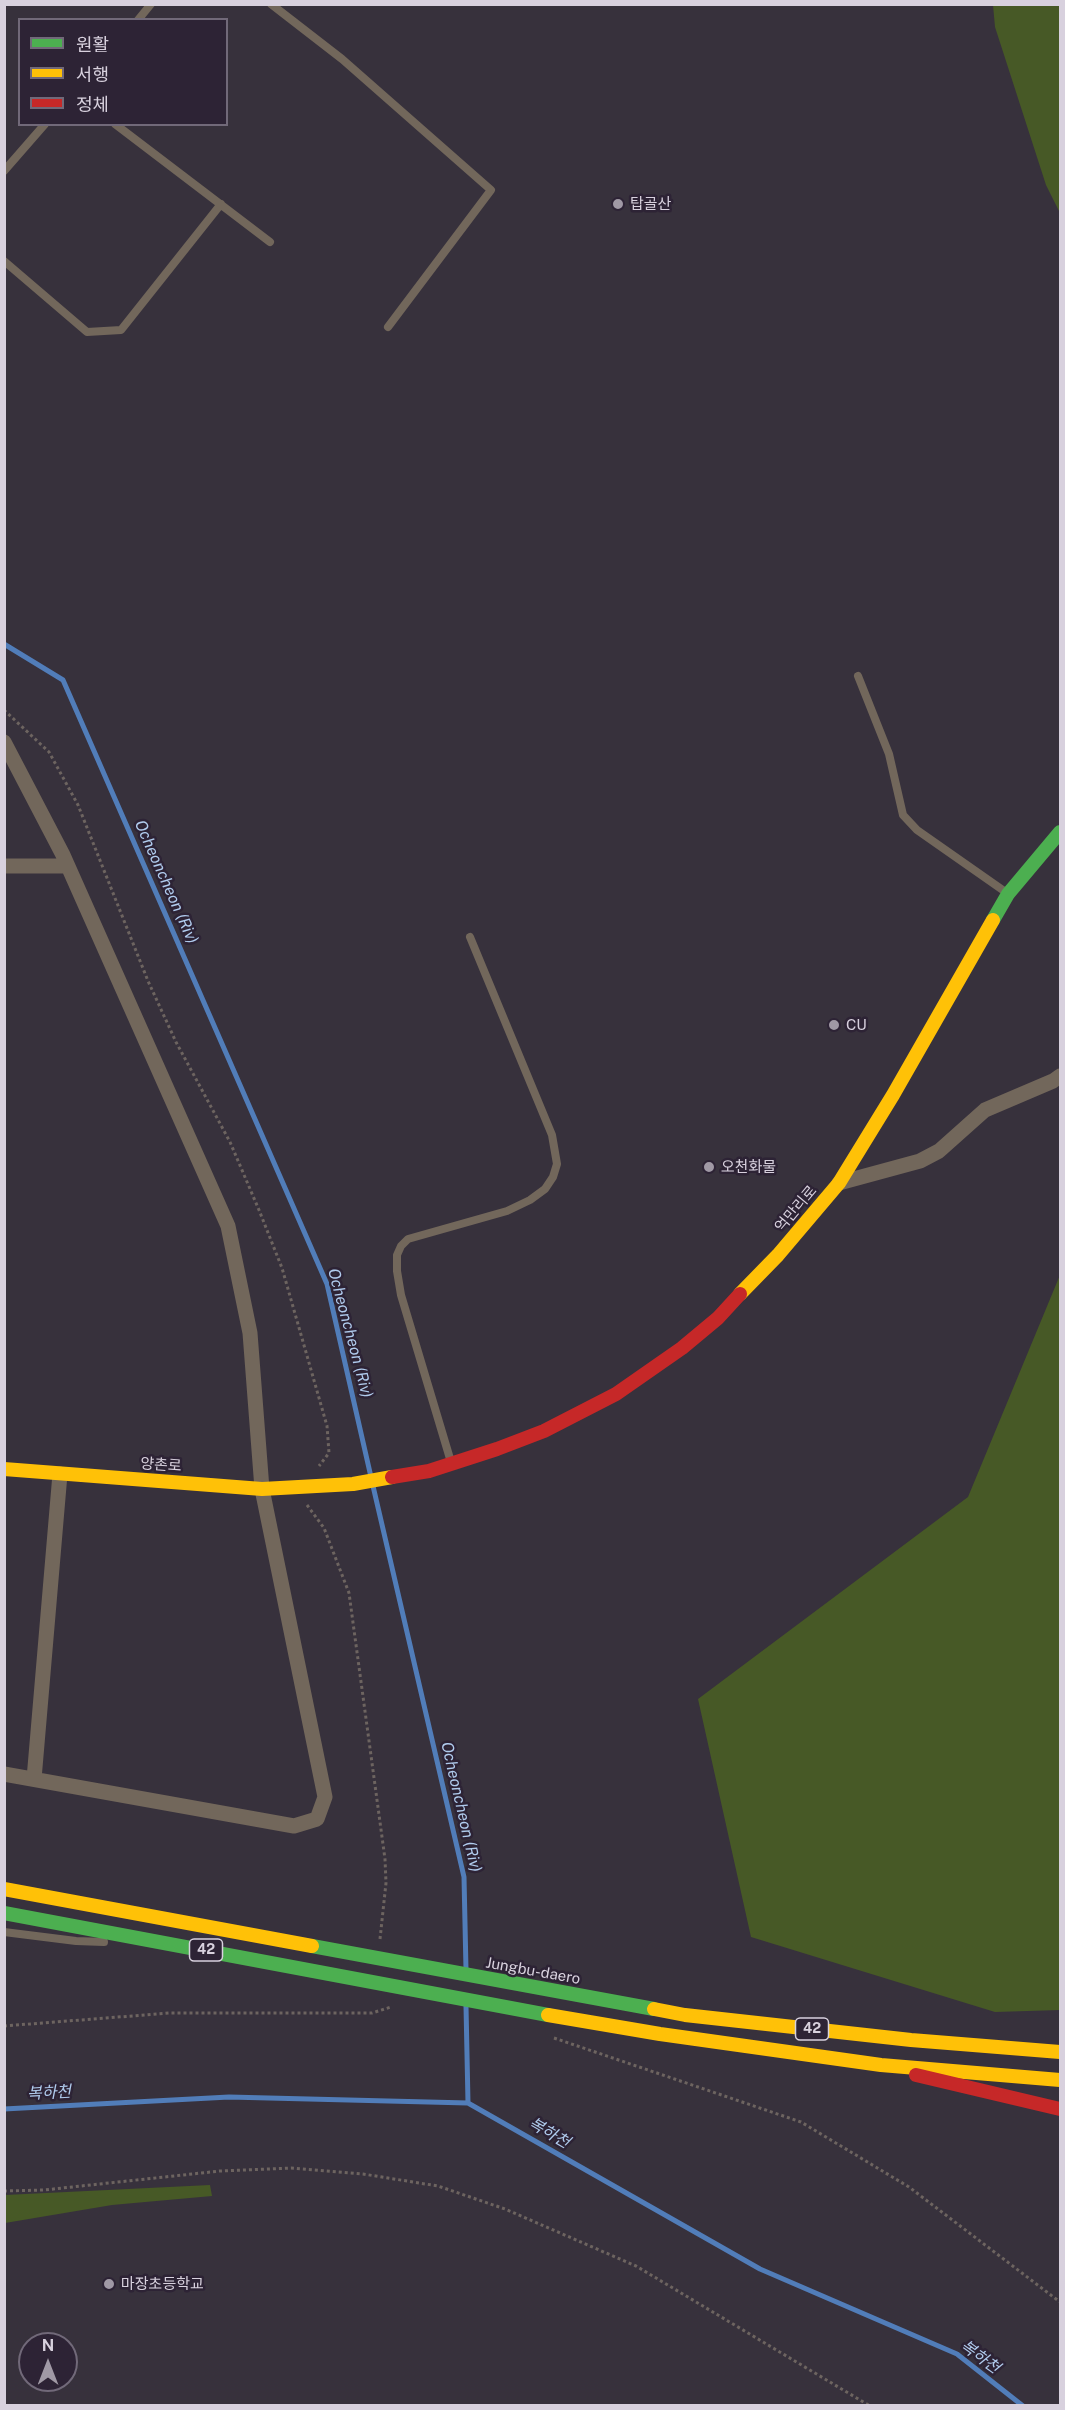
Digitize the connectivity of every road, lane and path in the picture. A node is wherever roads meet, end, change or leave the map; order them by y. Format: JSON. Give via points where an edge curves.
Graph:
{"nodes":[{"id":1,"x":151,"y":4,"type":"edge"},
{"id":2,"x":271,"y":4,"type":"edge"},
{"id":3,"x":140,"y":18,"type":"edge"},
{"id":4,"x":43,"y":126,"type":"edge"},
{"id":5,"x":118,"y":126,"type":"edge"},
{"id":6,"x":4,"y":171,"type":"edge"},
{"id":7,"x":221,"y":204,"type":"junction"},
{"id":8,"x":270,"y":242,"type":"dead end"},
{"id":9,"x":4,"y":261,"type":"edge"},
{"id":10,"x":388,"y":327,"type":"dead end"},
{"id":11,"x":858,"y":676,"type":"dead end"},
{"id":12,"x":4,"y":742,"type":"edge"},
{"id":13,"x":1060,"y":832,"type":"edge"},
{"id":14,"x":4,"y":866,"type":"edge"},
{"id":15,"x":68,"y":866,"type":"junction"},
{"id":16,"x":1008,"y":894,"type":"junction"},
{"id":17,"x":470,"y":937,"type":"dead end"},
{"id":18,"x":1060,"y":1076,"type":"edge"},
{"id":19,"x":839,"y":1183,"type":"junction"},
{"id":20,"x":452,"y":1464,"type":"junction"},
{"id":21,"x":4,"y":1469,"type":"edge"},
{"id":22,"x":60,"y":1474,"type":"junction"},
{"id":23,"x":315,"y":1487,"type":"joint"},
{"id":24,"x":262,"y":1489,"type":"junction"},
{"id":25,"x":4,"y":1774,"type":"edge"},
{"id":26,"x":34,"y":1779,"type":"junction"},
{"id":27,"x":4,"y":1889,"type":"edge"},
{"id":28,"x":4,"y":1913,"type":"edge"},
{"id":29,"x":4,"y":1932,"type":"edge"},
{"id":30,"x":175,"y":1944,"type":"junction"},
{"id":31,"x":393,"y":2006,"type":"dead end"},
{"id":32,"x":4,"y":2026,"type":"edge"},
{"id":33,"x":559,"y":2039,"type":"dead end"},
{"id":34,"x":1060,"y":2052,"type":"edge"},
{"id":35,"x":881,"y":2065,"type":"junction"},
{"id":36,"x":1060,"y":2080,"type":"edge"},
{"id":37,"x":1060,"y":2109,"type":"edge"},
{"id":38,"x":4,"y":2192,"type":"edge"},
{"id":39,"x":1060,"y":2302,"type":"edge"},
{"id":40,"x":870,"y":2406,"type":"edge"}],
"edges":[{"from":1,"to":3,"type":"lane"},
{"from":2,"to":10,"type":"lane","via":[[342,59],[491,190]]},
{"from":4,"to":6,"type":"lane"},
{"from":5,"to":7,"type":"lane"},
{"from":7,"to":8,"type":"lane"},
{"from":7,"to":9,"type":"lane","via":[[121,330],[87,332]]},
{"from":11,"to":16,"type":"lane","via":[[889,754],[903,815],[917,830]]},
{"from":12,"to":15,"type":"street"},
{"from":13,"to":16,"type":"main road","name":"억만리로"},
{"from":14,"to":15,"type":"street"},
{"from":15,"to":24,"type":"street","via":[[228,1226],[250,1333]]},
{"from":16,"to":19,"type":"main road","name":"억만리로"},
{"from":17,"to":20,"type":"lane","via":[[552,1135],[557,1164],[545,1189],[530,1200],[507,1211],[408,1239],[401,1246],[398,1255],[406,1317]]},
{"from":18,"to":19,"type":"street","via":[[985,1110],[939,1151],[920,1161]]},
{"from":19,"to":20,"type":"main road","name":"억만리로","via":[[741,1296],[647,1374],[544,1431]]},
{"from":20,"to":23,"type":"main road","name":"억만리로","via":[[353,1484]]},
{"from":21,"to":22,"type":"main road","name":"양촌로"},
{"from":22,"to":24,"type":"main road","name":"양촌로"},
{"from":22,"to":26,"type":"street"},
{"from":23,"to":24,"type":"main road","name":"양촌로"},
{"from":24,"to":26,"type":"street","via":[[324,1797],[317,1819],[294,1826]]},
{"from":25,"to":26,"type":"street"},
{"from":27,"to":34,"type":"main road","name":"Jungbu-daero","number":"42","via":[[685,2014],[910,2040]]},
{"from":28,"to":30,"type":"main road","number":"42"},
{"from":29,"to":30,"type":"lane","via":[[75,1941]]},
{"from":30,"to":35,"type":"main road","number":"42","via":[[576,2020]]},
{"from":31,"to":32,"type":"path","via":[[372,2013],[170,2013]]},
{"from":33,"to":39,"type":"path","via":[[801,2122],[909,2187]]},
{"from":35,"to":36,"type":"main road","number":"42"},
{"from":35,"to":37,"type":"main road"},
{"from":38,"to":40,"type":"path","via":[[220,2171],[291,2169],[363,2174],[438,2186],[505,2209],[636,2266]]}]}
